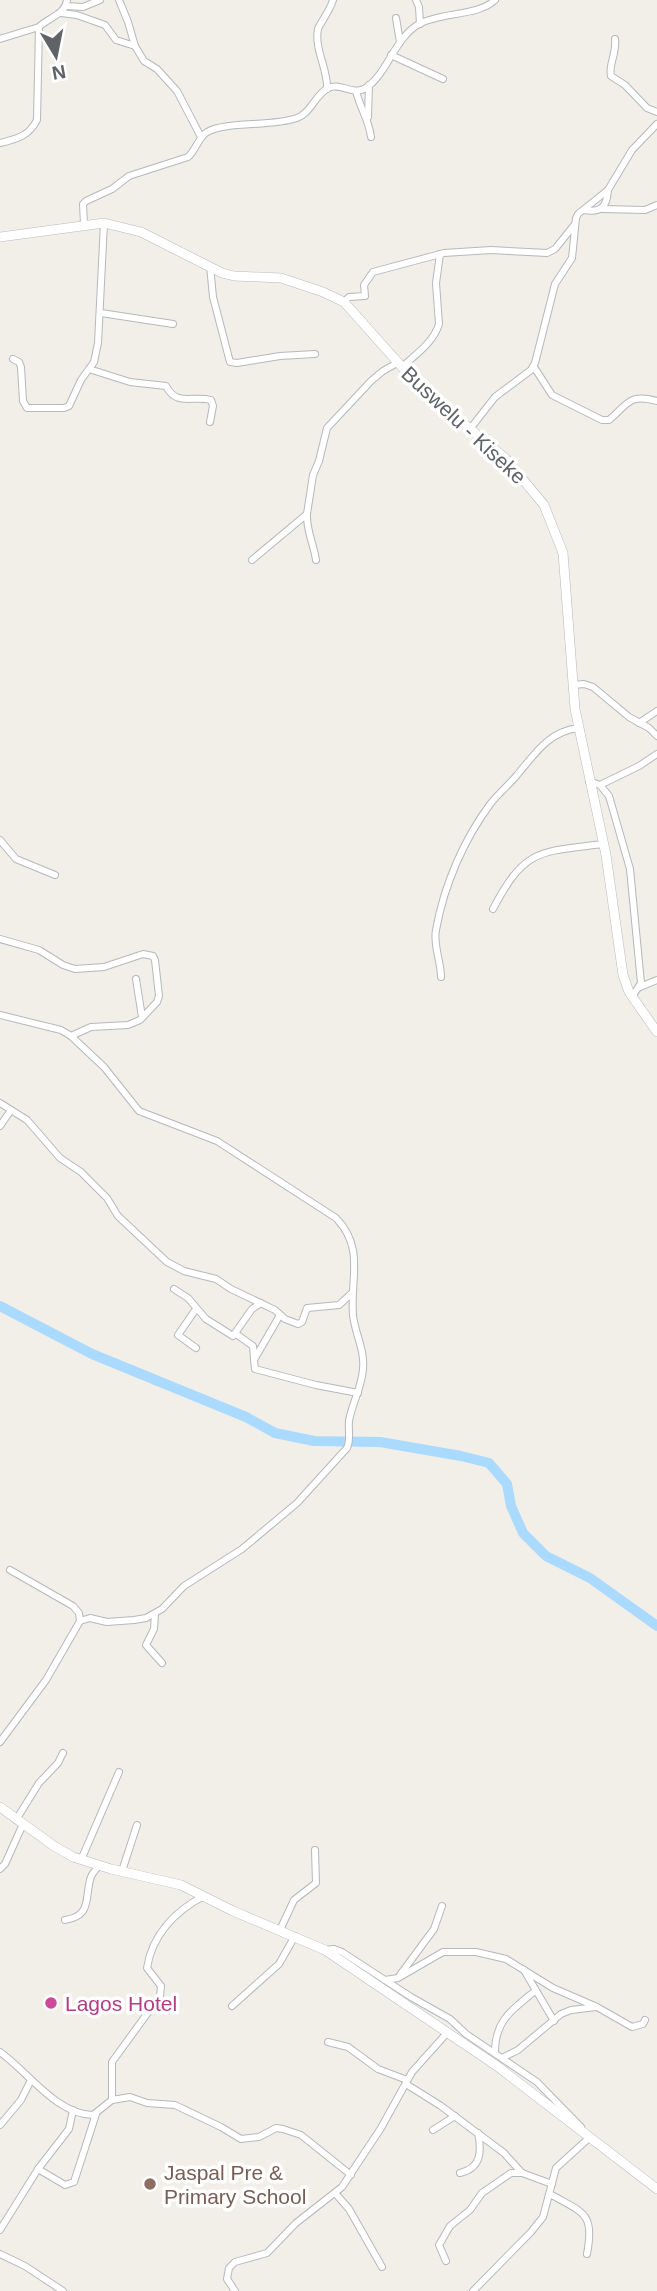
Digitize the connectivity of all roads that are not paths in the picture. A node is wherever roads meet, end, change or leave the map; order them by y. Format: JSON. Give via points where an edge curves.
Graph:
{"nodes":[{"id":1,"x":100,"y":0,"type":"edge"},
{"id":2,"x":119,"y":0,"type":"edge"},
{"id":3,"x":334,"y":0,"type":"edge"},
{"id":4,"x":416,"y":0,"type":"edge"},
{"id":5,"x":495,"y":0,"type":"edge"},
{"id":6,"x":67,"y":4,"type":"edge"},
{"id":7,"x":61,"y":13,"type":"junction"},
{"id":8,"x":74,"y":15,"type":"junction"},
{"id":9,"x":396,"y":18,"type":"dead end"},
{"id":10,"x":420,"y":24,"type":"junction"},
{"id":11,"x":39,"y":27,"type":"junction"},
{"id":12,"x":0,"y":39,"type":"edge"},
{"id":13,"x":615,"y":39,"type":"dead end"},
{"id":14,"x":400,"y":43,"type":"junction"},
{"id":15,"x":135,"y":46,"type":"junction"},
{"id":16,"x":391,"y":55,"type":"junction"},
{"id":17,"x":443,"y":79,"type":"dead end"},
{"id":18,"x":369,"y":85,"type":"junction"},
{"id":19,"x":327,"y":89,"type":"junction"},
{"id":20,"x":356,"y":91,"type":"junction"},
{"id":21,"x":657,"y":112,"type":"edge"},
{"id":22,"x":368,"y":117,"type":"junction"},
{"id":23,"x":657,"y":124,"type":"edge"},
{"id":24,"x":201,"y":137,"type":"junction"},
{"id":25,"x":371,"y":137,"type":"dead end"},
{"id":26,"x":0,"y":143,"type":"edge"},
{"id":27,"x":608,"y":190,"type":"junction"},
{"id":28,"x":657,"y":205,"type":"edge"},
{"id":29,"x":602,"y":209,"type":"junction"},
{"id":30,"x":583,"y":210,"type":"junction"},
{"id":31,"x":104,"y":223,"type":"junction"},
{"id":32,"x":84,"y":224,"type":"junction"},
{"id":33,"x":575,"y":224,"type":"junction"},
{"id":34,"x":0,"y":237,"type":"edge"},
{"id":35,"x":440,"y":254,"type":"junction"},
{"id":36,"x":210,"y":266,"type":"junction"},
{"id":37,"x":344,"y":302,"type":"junction"},
{"id":38,"x":101,"y":313,"type":"junction"},
{"id":39,"x":173,"y":324,"type":"dead end"},
{"id":40,"x":315,"y":354,"type":"dead end"},
{"id":41,"x":13,"y":359,"type":"dead end"},
{"id":42,"x":400,"y":365,"type":"junction"},
{"id":43,"x":534,"y":367,"type":"junction"},
{"id":44,"x":89,"y":369,"type":"junction"},
{"id":45,"x":657,"y":401,"type":"edge"},
{"id":46,"x":210,"y":422,"type":"dead end"},
{"id":47,"x":470,"y":429,"type":"junction"},
{"id":48,"x":307,"y":514,"type":"junction"},
{"id":49,"x":252,"y":560,"type":"dead end"},
{"id":50,"x":316,"y":560,"type":"dead end"},
{"id":51,"x":573,"y":685,"type":"junction"},
{"id":52,"x":657,"y":711,"type":"edge"},
{"id":53,"x":639,"y":723,"type":"junction"},
{"id":54,"x":578,"y":727,"type":"junction"},
{"id":55,"x":657,"y":736,"type":"edge"},
{"id":56,"x":657,"y":754,"type":"edge"},
{"id":57,"x":589,"y":781,"type":"junction"},
{"id":58,"x":600,"y":785,"type":"junction"},
{"id":59,"x":0,"y":840,"type":"edge"},
{"id":60,"x":603,"y":844,"type":"junction"},
{"id":61,"x":55,"y":875,"type":"dead end"},
{"id":62,"x":493,"y":909,"type":"dead end"},
{"id":63,"x":0,"y":939,"type":"edge"},
{"id":64,"x":441,"y":977,"type":"dead end"},
{"id":65,"x":136,"y":979,"type":"dead end"},
{"id":66,"x":657,"y":980,"type":"edge"},
{"id":67,"x":640,"y":987,"type":"junction"},
{"id":68,"x":632,"y":997,"type":"junction"},
{"id":69,"x":0,"y":1015,"type":"edge"},
{"id":70,"x":142,"y":1017,"type":"junction"},
{"id":71,"x":657,"y":1032,"type":"edge"},
{"id":72,"x":71,"y":1036,"type":"junction"},
{"id":73,"x":0,"y":1103,"type":"edge"},
{"id":74,"x":11,"y":1110,"type":"junction"},
{"id":75,"x":0,"y":1126,"type":"edge"},
{"id":76,"x":174,"y":1289,"type":"dead end"},
{"id":77,"x":353,"y":1292,"type":"junction"},
{"id":78,"x":261,"y":1303,"type":"junction"},
{"id":79,"x":196,"y":1309,"type":"junction"},
{"id":80,"x":280,"y":1315,"type":"junction"},
{"id":81,"x":236,"y":1334,"type":"junction"},
{"id":82,"x":196,"y":1348,"type":"dead end"},
{"id":83,"x":254,"y":1360,"type":"junction"},
{"id":84,"x":358,"y":1393,"type":"junction"},
{"id":85,"x":10,"y":1570,"type":"dead end"},
{"id":86,"x":155,"y":1614,"type":"junction"},
{"id":87,"x":80,"y":1621,"type":"junction"},
{"id":88,"x":162,"y":1663,"type":"dead end"},
{"id":89,"x":0,"y":1742,"type":"edge"},
{"id":90,"x":63,"y":1753,"type":"dead end"},
{"id":91,"x":119,"y":1772,"type":"dead end"},
{"id":92,"x":0,"y":1807,"type":"edge"},
{"id":93,"x":20,"y":1822,"type":"junction"},
{"id":94,"x":137,"y":1825,"type":"dead end"},
{"id":95,"x":315,"y":1850,"type":"dead end"},
{"id":96,"x":81,"y":1860,"type":"junction"},
{"id":97,"x":99,"y":1866,"type":"junction"},
{"id":98,"x":0,"y":1869,"type":"edge"},
{"id":99,"x":122,"y":1871,"type":"junction"},
{"id":100,"x":205,"y":1896,"type":"junction"},
{"id":101,"x":442,"y":1906,"type":"dead end"},
{"id":102,"x":65,"y":1920,"type":"dead end"},
{"id":103,"x":280,"y":1930,"type":"junction"},
{"id":104,"x":295,"y":1936,"type":"junction"},
{"id":105,"x":325,"y":1950,"type":"junction"},
{"id":106,"x":523,"y":1969,"type":"junction"},
{"id":107,"x":398,"y":1978,"type":"junction"},
{"id":108,"x":385,"y":1980,"type":"junction"},
{"id":109,"x":394,"y":1986,"type":"junction"},
{"id":110,"x":535,"y":1991,"type":"junction"},
{"id":111,"x":232,"y":2006,"type":"dead end"},
{"id":112,"x":597,"y":2007,"type":"junction"},
{"id":113,"x":645,"y":2020,"type":"dead end"},
{"id":114,"x":554,"y":2021,"type":"junction"},
{"id":115,"x":447,"y":2033,"type":"junction"},
{"id":116,"x":328,"y":2042,"type":"dead end"},
{"id":117,"x":495,"y":2052,"type":"junction"},
{"id":118,"x":0,"y":2053,"type":"edge"},
{"id":119,"x":502,"y":2058,"type":"junction"},
{"id":120,"x":31,"y":2080,"type":"junction"},
{"id":121,"x":407,"y":2082,"type":"junction"},
{"id":122,"x":112,"y":2100,"type":"junction"},
{"id":123,"x":73,"y":2110,"type":"junction"},
{"id":124,"x":96,"y":2113,"type":"junction"},
{"id":125,"x":455,"y":2116,"type":"junction"},
{"id":126,"x":0,"y":2125,"type":"edge"},
{"id":127,"x":433,"y":2130,"type":"dead end"},
{"id":128,"x":478,"y":2133,"type":"junction"},
{"id":129,"x":585,"y":2135,"type":"junction"},
{"id":130,"x":38,"y":2169,"type":"junction"},
{"id":131,"x":460,"y":2173,"type":"dead end"},
{"id":132,"x":522,"y":2173,"type":"junction"},
{"id":133,"x":351,"y":2175,"type":"junction"},
{"id":134,"x":552,"y":2184,"type":"junction"},
{"id":135,"x":657,"y":2189,"type":"edge"},
{"id":136,"x":335,"y":2193,"type":"junction"},
{"id":137,"x":550,"y":2194,"type":"junction"},
{"id":138,"x":0,"y":2230,"type":"edge"},
{"id":139,"x":0,"y":2254,"type":"edge"},
{"id":140,"x":587,"y":2254,"type":"dead end"},
{"id":141,"x":446,"y":2261,"type":"dead end"},
{"id":142,"x":382,"y":2267,"type":"dead end"},
{"id":143,"x":63,"y":2291,"type":"edge"},
{"id":144,"x":235,"y":2291,"type":"edge"},
{"id":145,"x":473,"y":2291,"type":"edge"}],
"edges":[{"from":1,"to":6,"type":"street","via":[[83,7]]},
{"from":2,"to":15,"type":"street"},
{"from":3,"to":19,"type":"street","via":[[318,29]]},
{"from":4,"to":10,"type":"street"},
{"from":5,"to":10,"type":"street","via":[[486,7]]},
{"from":6,"to":7,"type":"street"},
{"from":6,"to":8,"type":"street"},
{"from":7,"to":8,"type":"street"},
{"from":7,"to":11,"type":"street"},
{"from":8,"to":15,"type":"street","via":[[105,25],[116,40]]},
{"from":9,"to":14,"type":"street"},
{"from":10,"to":14,"type":"street"},
{"from":11,"to":12,"type":"street"},
{"from":11,"to":26,"type":"street","via":[[37,120],[29,133]]},
{"from":13,"to":21,"type":"street","via":[[611,76]]},
{"from":14,"to":16,"type":"street"},
{"from":15,"to":24,"type":"street","via":[[144,61],[177,91]]},
{"from":16,"to":17,"type":"street"},
{"from":16,"to":18,"type":"street"},
{"from":18,"to":20,"type":"street"},
{"from":18,"to":22,"type":"street"},
{"from":19,"to":20,"type":"street","via":[[338,86]]},
{"from":19,"to":24,"type":"street","via":[[297,118],[221,127]]},
{"from":20,"to":22,"type":"street"},
{"from":22,"to":25,"type":"street"},
{"from":23,"to":27,"type":"street","via":[[632,150]]},
{"from":24,"to":32,"type":"street","via":[[188,157],[129,176],[86,201]]},
{"from":27,"to":29,"type":"street"},
{"from":27,"to":30,"type":"street"},
{"from":28,"to":29,"type":"street","via":[[645,210]]},
{"from":29,"to":30,"type":"street"},
{"from":30,"to":33,"type":"street"},
{"from":31,"to":32,"type":"main road","name":"Buswelu - Kiseke"},
{"from":31,"to":36,"type":"main road","name":"Buswelu - Kiseke","via":[[141,232]]},
{"from":31,"to":38,"type":"street"},
{"from":32,"to":34,"type":"main road","name":"Buswelu - Kiseke"},
{"from":33,"to":35,"type":"street","via":[[547,253],[491,250]]},
{"from":33,"to":43,"type":"street","via":[[572,258],[555,284]]},
{"from":35,"to":37,"type":"street","via":[[373,272],[364,285],[365,296]]},
{"from":35,"to":42,"type":"street","via":[[437,330]]},
{"from":36,"to":37,"type":"main road","name":"Buswelu - Kiseke","via":[[234,276],[281,278]]},
{"from":36,"to":40,"type":"street","via":[[230,362]]},
{"from":37,"to":42,"type":"main road","name":"Buswelu - Kiseke"},
{"from":38,"to":39,"type":"street"},
{"from":38,"to":44,"type":"street"},
{"from":41,"to":44,"type":"street","via":[[19,362],[27,408],[69,406]]},
{"from":42,"to":47,"type":"main road","name":"Buswelu - Kiseke"},
{"from":42,"to":48,"type":"street","via":[[383,371],[327,428]]},
{"from":43,"to":45,"type":"street","via":[[552,395],[602,420],[636,398]]},
{"from":43,"to":47,"type":"street","via":[[495,397]]},
{"from":44,"to":46,"type":"street","via":[[130,382],[166,386],[176,398],[211,400]]},
{"from":47,"to":51,"type":"main road","name":"Buswelu - Kiseke","via":[[506,459],[544,505],[552,524],[563,553]]},
{"from":48,"to":49,"type":"street"},
{"from":48,"to":50,"type":"street"},
{"from":51,"to":53,"type":"street","via":[[593,687]]},
{"from":51,"to":54,"type":"main road","name":"Buswelu - Kiseke"},
{"from":52,"to":53,"type":"street"},
{"from":53,"to":55,"type":"street"},
{"from":54,"to":57,"type":"main road","name":"Buswelu - Kiseke"},
{"from":54,"to":64,"type":"street","via":[[545,741],[494,800],[470,838],[447,886],[435,933]]},
{"from":56,"to":58,"type":"street"},
{"from":57,"to":58,"type":"street"},
{"from":57,"to":60,"type":"main road","name":"Buswelu - Kiseke"},
{"from":58,"to":67,"type":"street","via":[[615,811],[630,869]]},
{"from":59,"to":61,"type":"street","via":[[16,859]]},
{"from":60,"to":62,"type":"street","via":[[556,849],[530,858]]},
{"from":60,"to":68,"type":"main road","name":"Buswelu - Kiseke","via":[[623,975]]},
{"from":63,"to":70,"type":"street","via":[[40,950],[75,970],[150,954],[155,960],[159,996]]},
{"from":65,"to":70,"type":"street"},
{"from":66,"to":67,"type":"street"},
{"from":67,"to":68,"type":"street"},
{"from":68,"to":71,"type":"main road","name":"Buswelu - Kiseke"},
{"from":69,"to":72,"type":"street"},
{"from":70,"to":72,"type":"street","via":[[136,1023],[91,1027]]},
{"from":72,"to":77,"type":"street","via":[[104,1067],[139,1111],[217,1141],[336,1217],[351,1239]]},
{"from":73,"to":74,"type":"street"},
{"from":74,"to":75,"type":"street"},
{"from":74,"to":78,"type":"street","via":[[81,1172],[118,1216],[167,1262],[216,1279]]},
{"from":76,"to":79,"type":"street"},
{"from":77,"to":80,"type":"street","via":[[339,1305],[307,1308],[300,1324]]},
{"from":77,"to":84,"type":"street","via":[[364,1366]]},
{"from":78,"to":80,"type":"street"},
{"from":78,"to":81,"type":"street","via":[[251,1309]]},
{"from":79,"to":81,"type":"street"},
{"from":79,"to":82,"type":"street","via":[[178,1335]]},
{"from":80,"to":83,"type":"street"},
{"from":81,"to":83,"type":"street","via":[[253,1346]]},
{"from":83,"to":84,"type":"street","via":[[255,1369]]},
{"from":84,"to":86,"type":"street","via":[[349,1422],[350,1441],[332,1466],[263,1532],[184,1586]]},
{"from":85,"to":87,"type":"street","via":[[73,1606]]},
{"from":86,"to":87,"type":"street","via":[[134,1620]]},
{"from":86,"to":88,"type":"street","via":[[146,1645]]},
{"from":87,"to":89,"type":"street","via":[[46,1680]]},
{"from":90,"to":93,"type":"street","via":[[39,1783]]},
{"from":91,"to":96,"type":"street"},
{"from":92,"to":93,"type":"main road"},
{"from":93,"to":96,"type":"main road"},
{"from":93,"to":98,"type":"street"},
{"from":94,"to":99,"type":"street"},
{"from":95,"to":103,"type":"street","via":[[316,1883],[294,1900]]},
{"from":96,"to":97,"type":"main road"},
{"from":97,"to":99,"type":"main road"},
{"from":97,"to":102,"type":"street","via":[[90,1879],[85,1908]]},
{"from":99,"to":100,"type":"main road"},
{"from":100,"to":103,"type":"main road"},
{"from":100,"to":122,"type":"street","via":[[181,1909],[155,1941],[147,1968],[161,1986],[160,1996],[112,2062]]},
{"from":101,"to":107,"type":"street","via":[[434,1929]]},
{"from":103,"to":104,"type":"main road"},
{"from":104,"to":105,"type":"main road"},
{"from":104,"to":111,"type":"street","via":[[279,1964]]},
{"from":105,"to":108,"type":"street","via":[[342,1952]]},
{"from":105,"to":115,"type":"main road"},
{"from":106,"to":107,"type":"street","via":[[494,1955],[451,1950]]},
{"from":106,"to":110,"type":"street"},
{"from":106,"to":112,"type":"street"},
{"from":107,"to":108,"type":"street"},
{"from":107,"to":109,"type":"street"},
{"from":108,"to":109,"type":"street"},
{"from":109,"to":117,"type":"street"},
{"from":110,"to":114,"type":"street"},
{"from":110,"to":117,"type":"street","via":[[499,2025]]},
{"from":112,"to":113,"type":"street","via":[[632,2027]]},
{"from":112,"to":114,"type":"street","via":[[571,2010]]},
{"from":114,"to":119,"type":"street"},
{"from":115,"to":121,"type":"street"},
{"from":115,"to":129,"type":"main road"},
{"from":116,"to":121,"type":"street","via":[[348,2047],[378,2069]]},
{"from":117,"to":119,"type":"street"},
{"from":118,"to":120,"type":"street"},
{"from":119,"to":129,"type":"street","via":[[551,2094]]},
{"from":120,"to":123,"type":"street"},
{"from":120,"to":126,"type":"street"},
{"from":121,"to":125,"type":"street"},
{"from":121,"to":133,"type":"street"},
{"from":122,"to":124,"type":"street"},
{"from":122,"to":133,"type":"street","via":[[130,2096],[176,2105],[241,2139],[283,2129],[301,2135]]},
{"from":123,"to":124,"type":"street"},
{"from":123,"to":130,"type":"street","via":[[69,2129]]},
{"from":124,"to":130,"type":"street","via":[[74,2182],[65,2185]]},
{"from":125,"to":127,"type":"street"},
{"from":125,"to":128,"type":"street"},
{"from":128,"to":131,"type":"street","via":[[479,2161]]},
{"from":128,"to":132,"type":"street"},
{"from":129,"to":134,"type":"street","via":[[559,2164]]},
{"from":129,"to":135,"type":"main road"},
{"from":130,"to":138,"type":"street"},
{"from":132,"to":134,"type":"street"},
{"from":132,"to":141,"type":"street","via":[[506,2175],[450,2226],[439,2245]]},
{"from":133,"to":136,"type":"street"},
{"from":134,"to":137,"type":"street"},
{"from":136,"to":142,"type":"street","via":[[349,2208]]},
{"from":136,"to":144,"type":"street","via":[[267,2253],[232,2265],[228,2279]]},
{"from":137,"to":140,"type":"street","via":[[587,2218],[591,2231]]},
{"from":137,"to":145,"type":"street","via":[[543,2217]]},
{"from":139,"to":143,"type":"street"}]}
